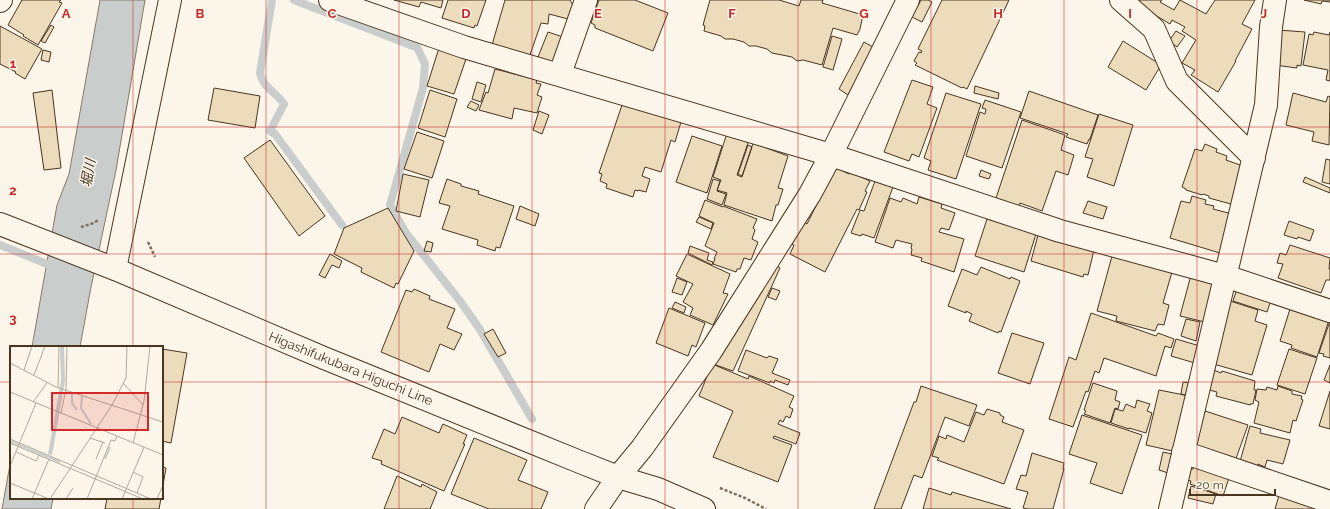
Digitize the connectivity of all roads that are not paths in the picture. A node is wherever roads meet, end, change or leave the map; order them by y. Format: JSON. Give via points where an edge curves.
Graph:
{"nodes":[{"id":1,"x":170,"y":0,"type":"edge"},
{"id":2,"x":330,"y":0,"type":"edge"},
{"id":3,"x":586,"y":0,"type":"edge"},
{"id":4,"x":908,"y":0,"type":"edge"},
{"id":5,"x":1121,"y":0,"type":"edge"},
{"id":6,"x":1275,"y":0,"type":"edge"},
{"id":7,"x":560,"y":74,"type":"junction"},
{"id":8,"x":831,"y":155,"type":"junction"},
{"id":9,"x":1254,"y":158,"type":"junction"},
{"id":10,"x":0,"y":224,"type":"edge"},
{"id":11,"x":109,"y":267,"type":"junction"},
{"id":12,"x":1225,"y":276,"type":"junction"},
{"id":13,"x":1330,"y":310,"type":"edge"},
{"id":14,"x":1183,"y":452,"type":"junction"},
{"id":15,"x":618,"y":477,"type":"junction"},
{"id":16,"x":1330,"y":502,"type":"edge"},
{"id":17,"x":596,"y":509,"type":"edge"},
{"id":18,"x":704,"y":509,"type":"edge"},
{"id":19,"x":1170,"y":509,"type":"edge"}],
"edges":[{"from":1,"to":11,"type":"street"},
{"from":2,"to":7,"type":"street","via":[[464,46]]},
{"from":3,"to":7,"type":"street"},
{"from":4,"to":8,"type":"street"},
{"from":5,"to":9,"type":"street","via":[[1154,29],[1177,81]]},
{"from":6,"to":9,"type":"street","via":[[1266,105]]},
{"from":7,"to":8,"type":"street"},
{"from":8,"to":12,"type":"street","via":[[1060,231]]},
{"from":8,"to":15,"type":"street","via":[[810,194],[711,351],[642,448]]},
{"from":9,"to":12,"type":"street"},
{"from":10,"to":11,"type":"street","name":"Higashifukubara Higuchi Line"},
{"from":11,"to":15,"type":"street","name":"Higashifukubara Higuchi Line","via":[[324,358]]},
{"from":12,"to":13,"type":"street"},
{"from":12,"to":14,"type":"street"},
{"from":14,"to":16,"type":"street"},
{"from":14,"to":19,"type":"street"},
{"from":15,"to":17,"type":"street"},
{"from":15,"to":18,"type":"street","name":"Higashifukubara Higuchi Line","via":[[658,489]]}]}
